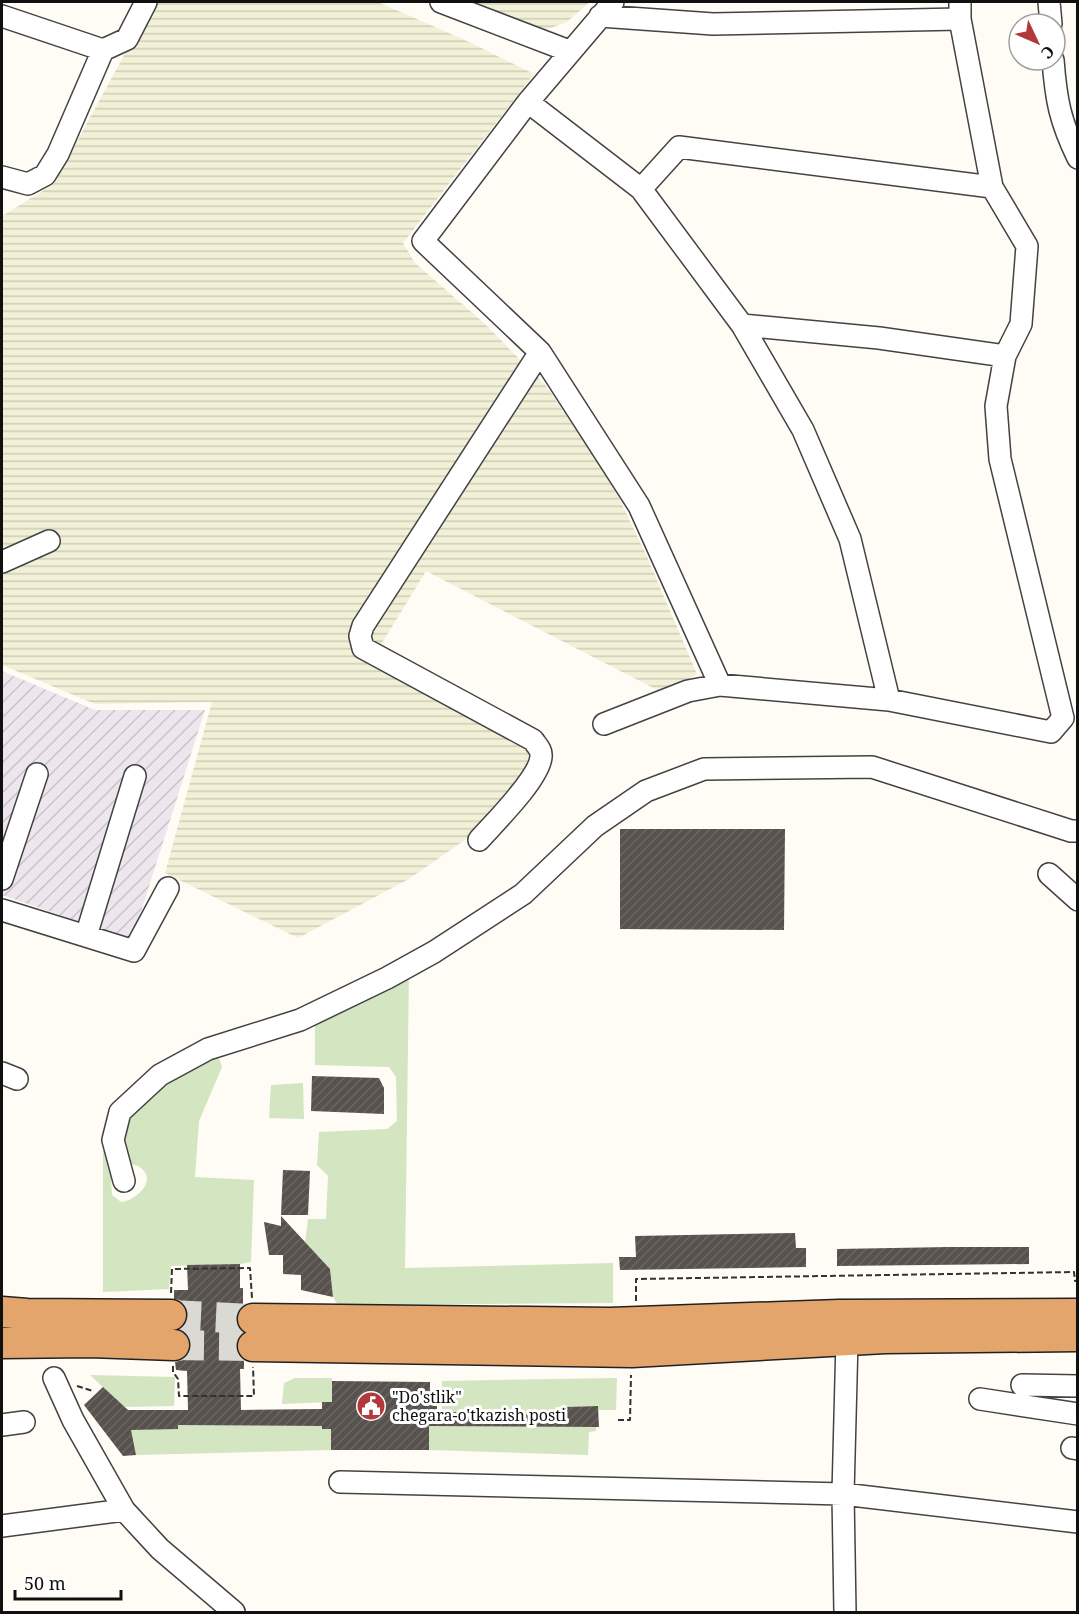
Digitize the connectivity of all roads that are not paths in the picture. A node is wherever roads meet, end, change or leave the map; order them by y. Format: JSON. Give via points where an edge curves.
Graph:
{"nodes":[{"id":1,"x":146,"y":2,"type":"edge"},
{"id":2,"x":441,"y":2,"type":"edge"},
{"id":3,"x":607,"y":9,"type":"edge"},
{"id":4,"x":960,"y":10,"type":"edge"},
{"id":5,"x":2,"y":16,"type":"edge"},
{"id":6,"x":103,"y":50,"type":"junction"},
{"id":7,"x":569,"y":51,"type":"junction"},
{"id":8,"x":1054,"y":72,"type":"edge"},
{"id":9,"x":528,"y":102,"type":"junction"},
{"id":10,"x":1077,"y":158,"type":"edge"},
{"id":11,"x":2,"y":177,"type":"edge"},
{"id":12,"x":992,"y":188,"type":"junction"},
{"id":13,"x":641,"y":189,"type":"junction"},
{"id":14,"x":742,"y":325,"type":"junction"},
{"id":15,"x":540,"y":352,"type":"junction"},
{"id":16,"x":1005,"y":356,"type":"junction"},
{"id":17,"x":49,"y":541,"type":"dead end"},
{"id":18,"x":2,"y":562,"type":"edge"},
{"id":19,"x":720,"y":685,"type":"junction"},
{"id":20,"x":889,"y":700,"type":"junction"},
{"id":21,"x":604,"y":724,"type":"dead end"},
{"id":22,"x":37,"y":774,"type":"dead end"},
{"id":23,"x":135,"y":776,"type":"dead end"},
{"id":24,"x":1077,"y":831,"type":"edge"},
{"id":25,"x":479,"y":840,"type":"dead end"},
{"id":26,"x":1049,"y":874,"type":"dead end"},
{"id":27,"x":2,"y":879,"type":"edge"},
{"id":28,"x":168,"y":888,"type":"dead end"},
{"id":29,"x":1077,"y":900,"type":"edge"},
{"id":30,"x":2,"y":910,"type":"edge"},
{"id":31,"x":86,"y":936,"type":"junction"},
{"id":32,"x":124,"y":1181,"type":"dead end"},
{"id":33,"x":2,"y":1312,"type":"edge"},
{"id":34,"x":1077,"y":1314,"type":"edge"},
{"id":35,"x":171,"y":1315,"type":"tunnel mouth"},
{"id":36,"x":90,"y":1329,"type":"junction"},
{"id":37,"x":1077,"y":1336,"type":"edge"},
{"id":38,"x":847,"y":1340,"type":"junction"},
{"id":39,"x":2,"y":1343,"type":"edge"},
{"id":40,"x":174,"y":1345,"type":"tunnel mouth"},
{"id":41,"x":54,"y":1378,"type":"dead end"},
{"id":42,"x":1022,"y":1386,"type":"dead end"},
{"id":43,"x":1077,"y":1386,"type":"edge"},
{"id":44,"x":980,"y":1399,"type":"dead end"},
{"id":45,"x":1077,"y":1414,"type":"edge"},
{"id":46,"x":24,"y":1422,"type":"dead end"},
{"id":47,"x":2,"y":1425,"type":"edge"},
{"id":48,"x":340,"y":1482,"type":"dead end"},
{"id":49,"x":843,"y":1494,"type":"junction"},
{"id":50,"x":124,"y":1510,"type":"junction"},
{"id":51,"x":1077,"y":1522,"type":"edge"},
{"id":52,"x":2,"y":1526,"type":"edge"},
{"id":53,"x":234,"y":1612,"type":"edge"},
{"id":54,"x":845,"y":1612,"type":"edge"}],
"edges":[{"from":1,"to":6,"type":"street","via":[[127,39]]},
{"from":2,"to":7,"type":"street"},
{"from":3,"to":4,"type":"street","via":[[712,24]]},
{"from":3,"to":7,"type":"street"},
{"from":4,"to":12,"type":"street"},
{"from":5,"to":6,"type":"street"},
{"from":6,"to":11,"type":"street","via":[[45,175],[28,184]]},
{"from":7,"to":9,"type":"street"},
{"from":8,"to":10,"type":"street","via":[[1064,129]]},
{"from":9,"to":13,"type":"street"},
{"from":9,"to":15,"type":"street","via":[[423,241]]},
{"from":12,"to":13,"type":"street","via":[[679,147]]},
{"from":12,"to":16,"type":"street","via":[[1027,246],[1021,324]]},
{"from":13,"to":14,"type":"street"},
{"from":14,"to":16,"type":"street","via":[[879,338]]},
{"from":14,"to":20,"type":"street","via":[[803,430],[850,538]]},
{"from":15,"to":19,"type":"street","via":[[639,506]]},
{"from":15,"to":25,"type":"street","via":[[360,636],[363,648],[533,741],[540,749],[538,769]]},
{"from":16,"to":20,"type":"street","via":[[996,406],[1000,459],[1063,718],[1051,732]]},
{"from":17,"to":18,"type":"street"},
{"from":19,"to":20,"type":"street"},
{"from":19,"to":21,"type":"street","via":[[688,691]]},
{"from":22,"to":27,"type":"street"},
{"from":23,"to":31,"type":"street"},
{"from":24,"to":32,"type":"street","via":[[872,767],[704,769],[646,791],[595,826],[523,894],[434,952],[300,1020],[208,1049],[160,1075],[120,1112],[113,1140]]},
{"from":26,"to":29,"type":"street"},
{"from":28,"to":31,"type":"street","via":[[134,951]]},
{"from":30,"to":31,"type":"street"},
{"from":33,"to":36,"type":"highway"},
{"from":34,"to":38,"type":"highway","via":[[839,1315],[253,1333],[632,1352]]},
{"from":35,"to":36,"type":"highway"},
{"from":36,"to":39,"type":"highway"},
{"from":36,"to":40,"type":"highway"},
{"from":37,"to":38,"type":"highway"},
{"from":38,"to":49,"type":"street"},
{"from":41,"to":50,"type":"street"},
{"from":42,"to":43,"type":"street"},
{"from":44,"to":45,"type":"street"},
{"from":46,"to":47,"type":"street"},
{"from":48,"to":49,"type":"street"},
{"from":49,"to":51,"type":"street"},
{"from":49,"to":54,"type":"street"},
{"from":50,"to":52,"type":"street"},
{"from":50,"to":53,"type":"street","via":[[160,1549]]}]}
